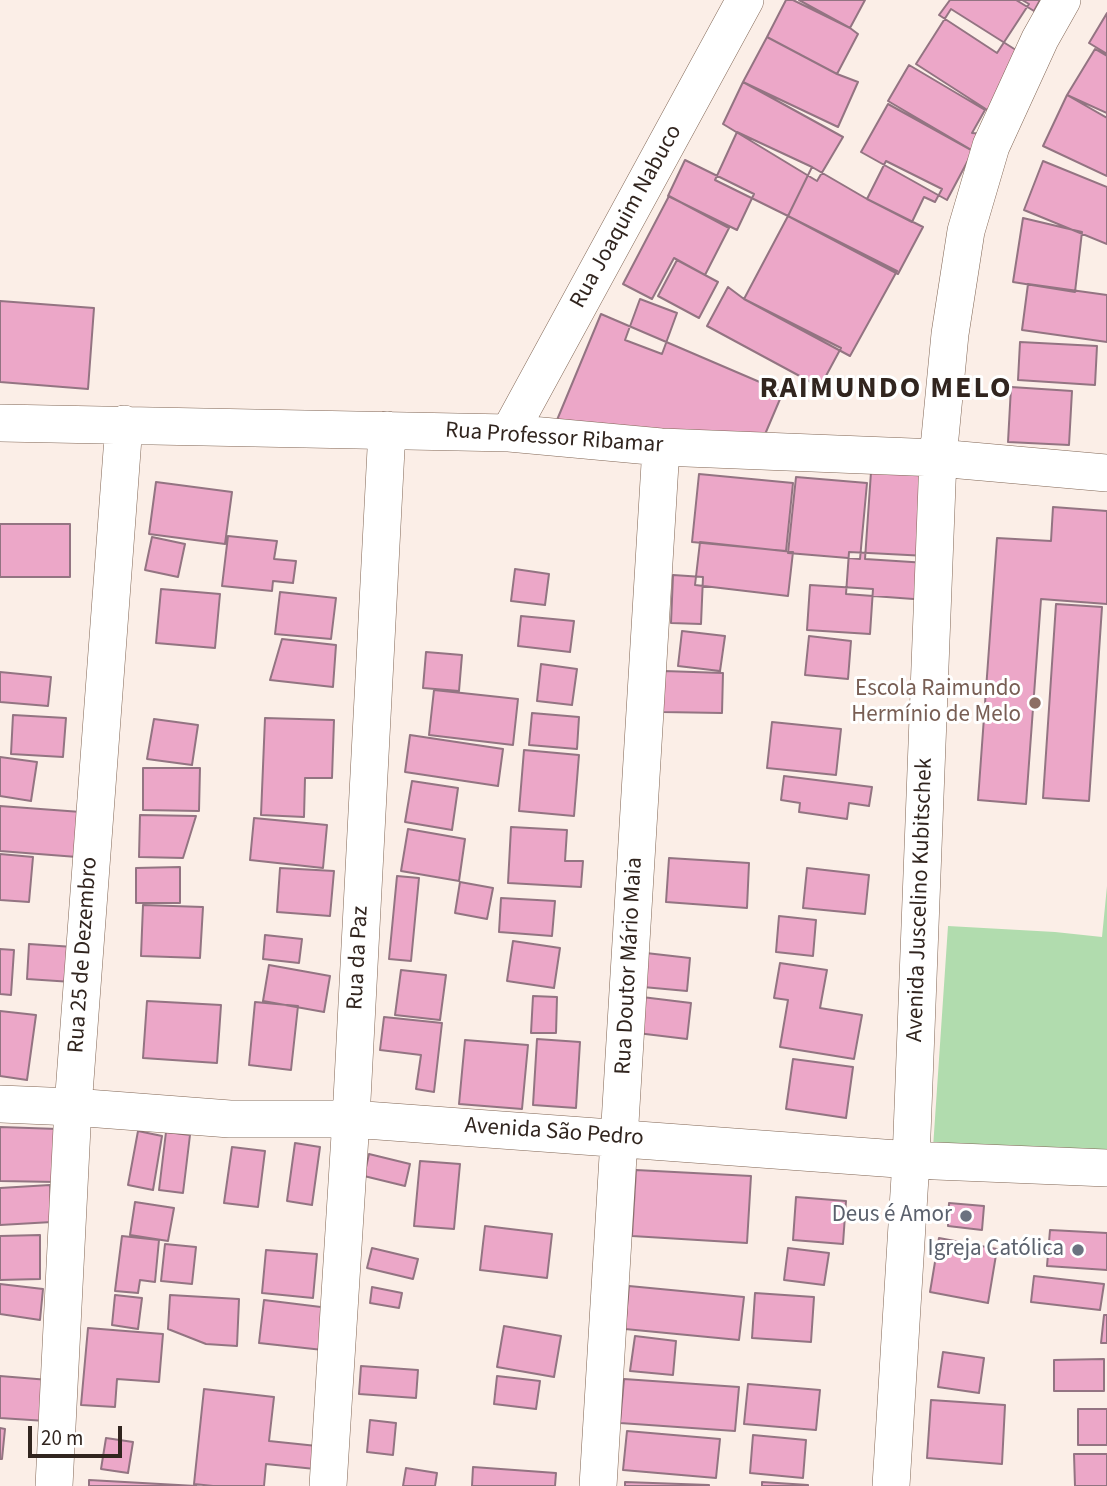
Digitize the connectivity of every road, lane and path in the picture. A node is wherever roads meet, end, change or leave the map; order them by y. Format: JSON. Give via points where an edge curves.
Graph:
{"nodes":[{"id":1,"x":745,"y":0,"type":"edge"},
{"id":2,"x":1062,"y":0,"type":"edge"},
{"id":3,"x":0,"y":423,"type":"edge"},
{"id":4,"x":124,"y":424,"type":"junction"},
{"id":5,"x":387,"y":430,"type":"junction"},
{"id":6,"x":509,"y":433,"type":"junction"},
{"id":7,"x":661,"y":447,"type":"junction"},
{"id":8,"x":938,"y":458,"type":"junction"},
{"id":9,"x":1107,"y":473,"type":"edge"},
{"id":10,"x":0,"y":1104,"type":"edge"},
{"id":11,"x":73,"y":1107,"type":"junction"},
{"id":12,"x":351,"y":1118,"type":"junction"},
{"id":13,"x":620,"y":1138,"type":"junction"},
{"id":14,"x":911,"y":1160,"type":"junction"},
{"id":15,"x":1107,"y":1168,"type":"edge"},
{"id":16,"x":54,"y":1486,"type":"edge"},
{"id":17,"x":328,"y":1486,"type":"edge"},
{"id":18,"x":597,"y":1486,"type":"edge"},
{"id":19,"x":891,"y":1486,"type":"edge"}],
"edges":[{"from":1,"to":6,"type":"street","name":"Rua Joaquim Nabuco"},
{"from":2,"to":8,"type":"street","name":"Avenida Juscelino Kubitschek","via":[[991,146],[966,231]]},
{"from":3,"to":4,"type":"street","name":"Rua Professor Ribamar"},
{"from":4,"to":5,"type":"street","name":"Rua Professor Ribamar"},
{"from":4,"to":11,"type":"street","name":"Rua 25 de Dezembro"},
{"from":5,"to":6,"type":"street","name":"Rua Professor Ribamar"},
{"from":5,"to":12,"type":"street","name":"Rua da Paz"},
{"from":6,"to":7,"type":"street","name":"Rua Professor Ribamar"},
{"from":7,"to":8,"type":"street","name":"Rua Professor Ribamar"},
{"from":7,"to":13,"type":"street","name":"Rua Doutor Mário Maia"},
{"from":8,"to":9,"type":"street","name":"Rua Professor Ribamar"},
{"from":8,"to":14,"type":"street","name":"Avenida Juscelino Kubitschek"},
{"from":10,"to":11,"type":"street","name":"Avenida São Pedro"},
{"from":11,"to":12,"type":"street","name":"Avenida São Pedro","via":[[230,1119]]},
{"from":11,"to":16,"type":"street","name":"Rua 25 de Dezembro"},
{"from":12,"to":13,"type":"street","name":"Avenida São Pedro"},
{"from":12,"to":17,"type":"street","name":"Rua da Paz"},
{"from":13,"to":14,"type":"street","name":"Avenida São Pedro"},
{"from":13,"to":18,"type":"street","name":"Rua Doutor Mário Maia"},
{"from":14,"to":15,"type":"street","name":"Avenida São Pedro"},
{"from":14,"to":19,"type":"street","name":"Avenida Juscelino Kubitschek"}]}
